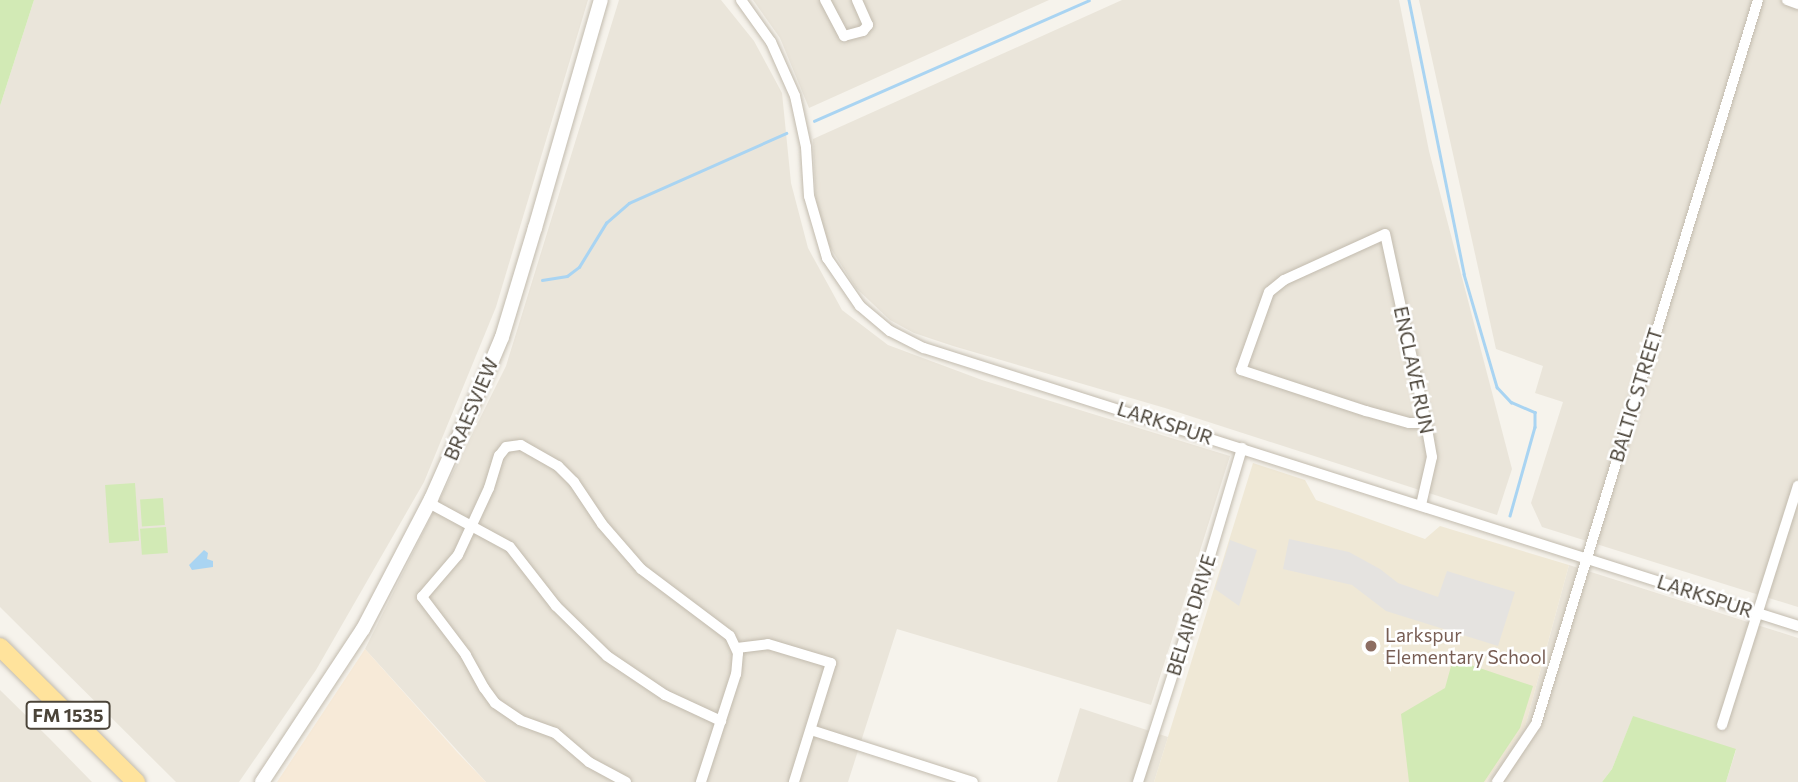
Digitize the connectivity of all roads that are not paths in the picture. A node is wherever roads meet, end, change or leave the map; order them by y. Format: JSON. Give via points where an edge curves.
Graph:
{"nodes":[{"id":1,"x":601,"y":0,"type":"edge"},
{"id":2,"x":741,"y":0,"type":"edge"},
{"id":3,"x":825,"y":0,"type":"edge"},
{"id":4,"x":857,"y":0,"type":"edge"},
{"id":5,"x":1758,"y":0,"type":"edge"},
{"id":6,"x":1787,"y":0,"type":"edge"},
{"id":7,"x":1798,"y":4,"type":"edge"},
{"id":8,"x":1426,"y":423,"type":"junction"},
{"id":9,"x":1242,"y":448,"type":"junction"},
{"id":10,"x":1798,"y":486,"type":"edge"},
{"id":11,"x":429,"y":503,"type":"junction"},
{"id":12,"x":1421,"y":505,"type":"junction"},
{"id":13,"x":471,"y":527,"type":"junction"},
{"id":14,"x":1586,"y":557,"type":"junction"},
{"id":15,"x":1759,"y":613,"type":"junction"},
{"id":16,"x":1798,"y":626,"type":"edge"},
{"id":17,"x":0,"y":647,"type":"edge"},
{"id":18,"x":737,"y":648,"type":"junction"},
{"id":19,"x":721,"y":721,"type":"junction"},
{"id":20,"x":1722,"y":725,"type":"dead end"},
{"id":21,"x":811,"y":730,"type":"junction"},
{"id":22,"x":601,"y":769,"type":"junction"},
{"id":23,"x":136,"y":782,"type":"edge"},
{"id":24,"x":262,"y":782,"type":"edge"},
{"id":25,"x":597,"y":782,"type":"edge"},
{"id":26,"x":625,"y":782,"type":"edge"},
{"id":27,"x":701,"y":782,"type":"edge"},
{"id":28,"x":794,"y":782,"type":"edge"},
{"id":29,"x":972,"y":782,"type":"edge"},
{"id":30,"x":1138,"y":782,"type":"edge"},
{"id":31,"x":1497,"y":782,"type":"edge"}],
"edges":[{"from":1,"to":11,"type":"street","name":"BRAESVIEW","via":[[502,337]]},
{"from":2,"to":9,"type":"street","name":"LARKSPUR","via":[[771,42],[795,96],[820,240],[837,275],[874,319],[924,348]]},
{"from":3,"to":4,"type":"street","via":[[844,36],[863,31],[867,25]]},
{"from":5,"to":14,"type":"street","name":"BALTIC STREET"},
{"from":6,"to":7,"type":"street"},
{"from":8,"to":8,"type":"street","name":"ENCLAVE RUN","via":[[1385,234],[1276,286],[1264,303],[1241,370],[1376,414]]},
{"from":8,"to":12,"type":"street","name":"ENCLAVE RUN","via":[[1432,457]]},
{"from":9,"to":12,"type":"street","name":"LARKSPUR"},
{"from":9,"to":30,"type":"street","name":"BELAIR DRIVE"},
{"from":10,"to":15,"type":"street"},
{"from":11,"to":13,"type":"street"},
{"from":11,"to":24,"type":"street","name":"BRAESVIEW","via":[[363,629]]},
{"from":12,"to":14,"type":"street","name":"LARKSPUR"},
{"from":13,"to":18,"type":"street","via":[[499,456],[506,447],[521,445],[558,466],[641,569],[717,623]]},
{"from":13,"to":19,"type":"street","via":[[515,552],[556,606],[607,656],[664,695]]},
{"from":13,"to":22,"type":"street","via":[[451,565],[422,597],[495,703],[520,720],[555,733]]},
{"from":14,"to":15,"type":"street","name":"LARKSPUR"},
{"from":14,"to":31,"type":"street","name":"BALTIC STREET","via":[[1536,724]]},
{"from":15,"to":16,"type":"street","name":"LARKSPUR"},
{"from":15,"to":20,"type":"street"},
{"from":17,"to":23,"type":"main road","number":"FM 1535"},
{"from":18,"to":19,"type":"street","via":[[736,674]]},
{"from":18,"to":21,"type":"street","via":[[768,644],[831,663]]},
{"from":19,"to":27,"type":"street"},
{"from":21,"to":28,"type":"street"},
{"from":21,"to":29,"type":"street"},
{"from":22,"to":25,"type":"street"},
{"from":22,"to":26,"type":"street"}]}
